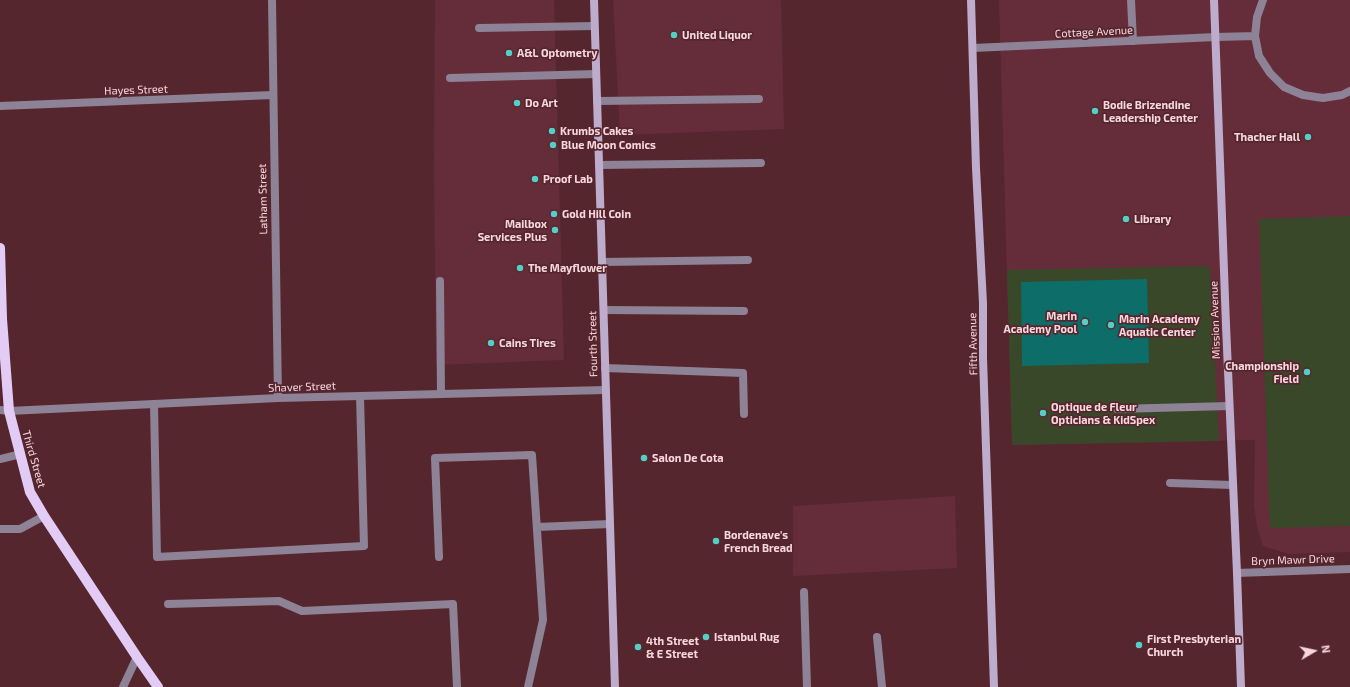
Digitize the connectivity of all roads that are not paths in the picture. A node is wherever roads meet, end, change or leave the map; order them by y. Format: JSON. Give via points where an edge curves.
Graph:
{"nodes":[{"id":1,"x":272,"y":0,"type":"edge"},
{"id":2,"x":594,"y":0,"type":"edge"},
{"id":3,"x":971,"y":0,"type":"edge"},
{"id":4,"x":1131,"y":0,"type":"edge"},
{"id":5,"x":1214,"y":0,"type":"edge"},
{"id":6,"x":1263,"y":0,"type":"edge"},
{"id":7,"x":594,"y":26,"type":"junction"},
{"id":8,"x":479,"y":28,"type":"dead end"},
{"id":9,"x":1255,"y":36,"type":"junction"},
{"id":10,"x":1216,"y":37,"type":"junction"},
{"id":11,"x":1133,"y":41,"type":"junction"},
{"id":12,"x":973,"y":48,"type":"junction"},
{"id":13,"x":596,"y":74,"type":"junction"},
{"id":14,"x":450,"y":78,"type":"dead end"},
{"id":15,"x":1350,"y":91,"type":"edge"},
{"id":16,"x":273,"y":95,"type":"junction"},
{"id":17,"x":759,"y":99,"type":"dead end"},
{"id":18,"x":597,"y":101,"type":"junction"},
{"id":19,"x":0,"y":106,"type":"edge"},
{"id":20,"x":761,"y":162,"type":"dead end"},
{"id":21,"x":598,"y":165,"type":"junction"},
{"id":22,"x":0,"y":248,"type":"edge"},
{"id":23,"x":748,"y":260,"type":"dead end"},
{"id":24,"x":602,"y":262,"type":"junction"},
{"id":25,"x":440,"y":280,"type":"dead end"},
{"id":26,"x":604,"y":310,"type":"junction"},
{"id":27,"x":744,"y":311,"type":"dead end"},
{"id":28,"x":605,"y":368,"type":"junction"},
{"id":29,"x":605,"y":390,"type":"junction"},
{"id":30,"x":441,"y":394,"type":"junction"},
{"id":31,"x":360,"y":396,"type":"junction"},
{"id":32,"x":278,"y":398,"type":"junction"},
{"id":33,"x":154,"y":404,"type":"junction"},
{"id":34,"x":1229,"y":406,"type":"junction"},
{"id":35,"x":1117,"y":409,"type":"dead end"},
{"id":36,"x":4,"y":410,"type":"edge"},
{"id":37,"x":744,"y":414,"type":"dead end"},
{"id":38,"x":21,"y":454,"type":"junction"},
{"id":39,"x":0,"y":459,"type":"edge"},
{"id":40,"x":1170,"y":483,"type":"dead end"},
{"id":41,"x":1232,"y":485,"type":"junction"},
{"id":42,"x":44,"y":516,"type":"junction"},
{"id":43,"x":610,"y":524,"type":"junction"},
{"id":44,"x":537,"y":527,"type":"junction"},
{"id":45,"x":0,"y":529,"type":"edge"},
{"id":46,"x":439,"y":557,"type":"dead end"},
{"id":47,"x":1350,"y":569,"type":"edge"},
{"id":48,"x":1237,"y":573,"type":"junction"},
{"id":49,"x":804,"y":592,"type":"dead end"},
{"id":50,"x":168,"y":604,"type":"dead end"},
{"id":51,"x":877,"y":637,"type":"dead end"},
{"id":52,"x":137,"y":657,"type":"junction"},
{"id":53,"x":123,"y":687,"type":"edge"},
{"id":54,"x":158,"y":687,"type":"edge"},
{"id":55,"x":457,"y":687,"type":"edge"},
{"id":56,"x":528,"y":687,"type":"edge"},
{"id":57,"x":615,"y":687,"type":"edge"},
{"id":58,"x":807,"y":687,"type":"edge"},
{"id":59,"x":882,"y":687,"type":"edge"},
{"id":60,"x":994,"y":687,"type":"edge"},
{"id":61,"x":1241,"y":687,"type":"edge"}],
"edges":[{"from":1,"to":16,"type":"street","name":"Latham Street"},
{"from":2,"to":7,"type":"street","name":"Fourth Street"},
{"from":3,"to":12,"type":"street","name":"Fifth Avenue"},
{"from":4,"to":11,"type":"street"},
{"from":5,"to":10,"type":"street","name":"Mission Avenue"},
{"from":6,"to":9,"type":"street","via":[[1257,16]]},
{"from":7,"to":8,"type":"street"},
{"from":7,"to":13,"type":"street","name":"Fourth Street"},
{"from":9,"to":10,"type":"street","name":"Cottage Avenue"},
{"from":9,"to":15,"type":"street","via":[[1259,56],[1270,73],[1284,87],[1303,96],[1323,98]]},
{"from":10,"to":11,"type":"street","name":"Cottage Avenue"},
{"from":10,"to":34,"type":"street","name":"Mission Avenue"},
{"from":11,"to":12,"type":"street","name":"Cottage Avenue"},
{"from":12,"to":60,"type":"street","name":"Fifth Avenue"},
{"from":13,"to":14,"type":"street"},
{"from":13,"to":18,"type":"street","name":"Fourth Street"},
{"from":16,"to":19,"type":"street","name":"Hayes Street"},
{"from":16,"to":32,"type":"street","name":"Latham Street"},
{"from":17,"to":18,"type":"street"},
{"from":18,"to":21,"type":"street","name":"Fourth Street"},
{"from":20,"to":21,"type":"street"},
{"from":21,"to":24,"type":"street","name":"Fourth Street"},
{"from":22,"to":36,"type":"main road","name":"Third Street"},
{"from":23,"to":24,"type":"street"},
{"from":24,"to":26,"type":"street","name":"Fourth Street"},
{"from":25,"to":30,"type":"street"},
{"from":26,"to":27,"type":"street"},
{"from":26,"to":28,"type":"street","name":"Fourth Street"},
{"from":28,"to":29,"type":"street","name":"Fourth Street"},
{"from":28,"to":37,"type":"street","via":[[743,373]]},
{"from":29,"to":30,"type":"street","name":"Shaver Street"},
{"from":29,"to":43,"type":"street","name":"Fourth Street"},
{"from":30,"to":31,"type":"street","name":"Shaver Street"},
{"from":31,"to":32,"type":"street","name":"Shaver Street"},
{"from":31,"to":33,"type":"street","via":[[364,546],[157,557]]},
{"from":32,"to":33,"type":"street","name":"Shaver Street"},
{"from":33,"to":36,"type":"street","name":"Shaver Street"},
{"from":34,"to":35,"type":"street"},
{"from":34,"to":41,"type":"street","name":"Mission Avenue"},
{"from":36,"to":38,"type":"main road","name":"Third Street"},
{"from":38,"to":39,"type":"street"},
{"from":38,"to":42,"type":"main road","name":"Third Street","via":[[30,492]]},
{"from":40,"to":41,"type":"street"},
{"from":41,"to":48,"type":"street","name":"Mission Avenue"},
{"from":42,"to":45,"type":"street","via":[[20,529]]},
{"from":42,"to":52,"type":"main road","name":"Third Street"},
{"from":43,"to":44,"type":"street"},
{"from":43,"to":57,"type":"street","name":"Fourth Street"},
{"from":44,"to":46,"type":"street","via":[[532,455],[436,458]]},
{"from":44,"to":56,"type":"street","via":[[543,620]]},
{"from":47,"to":48,"type":"street","name":"Bryn Mawr Drive"},
{"from":48,"to":61,"type":"street","name":"Mission Avenue"},
{"from":49,"to":58,"type":"street"},
{"from":50,"to":55,"type":"street","via":[[279,601],[302,610],[453,604]]},
{"from":51,"to":59,"type":"street"},
{"from":52,"to":53,"type":"street"},
{"from":52,"to":54,"type":"main road","name":"Third Street"}]}
